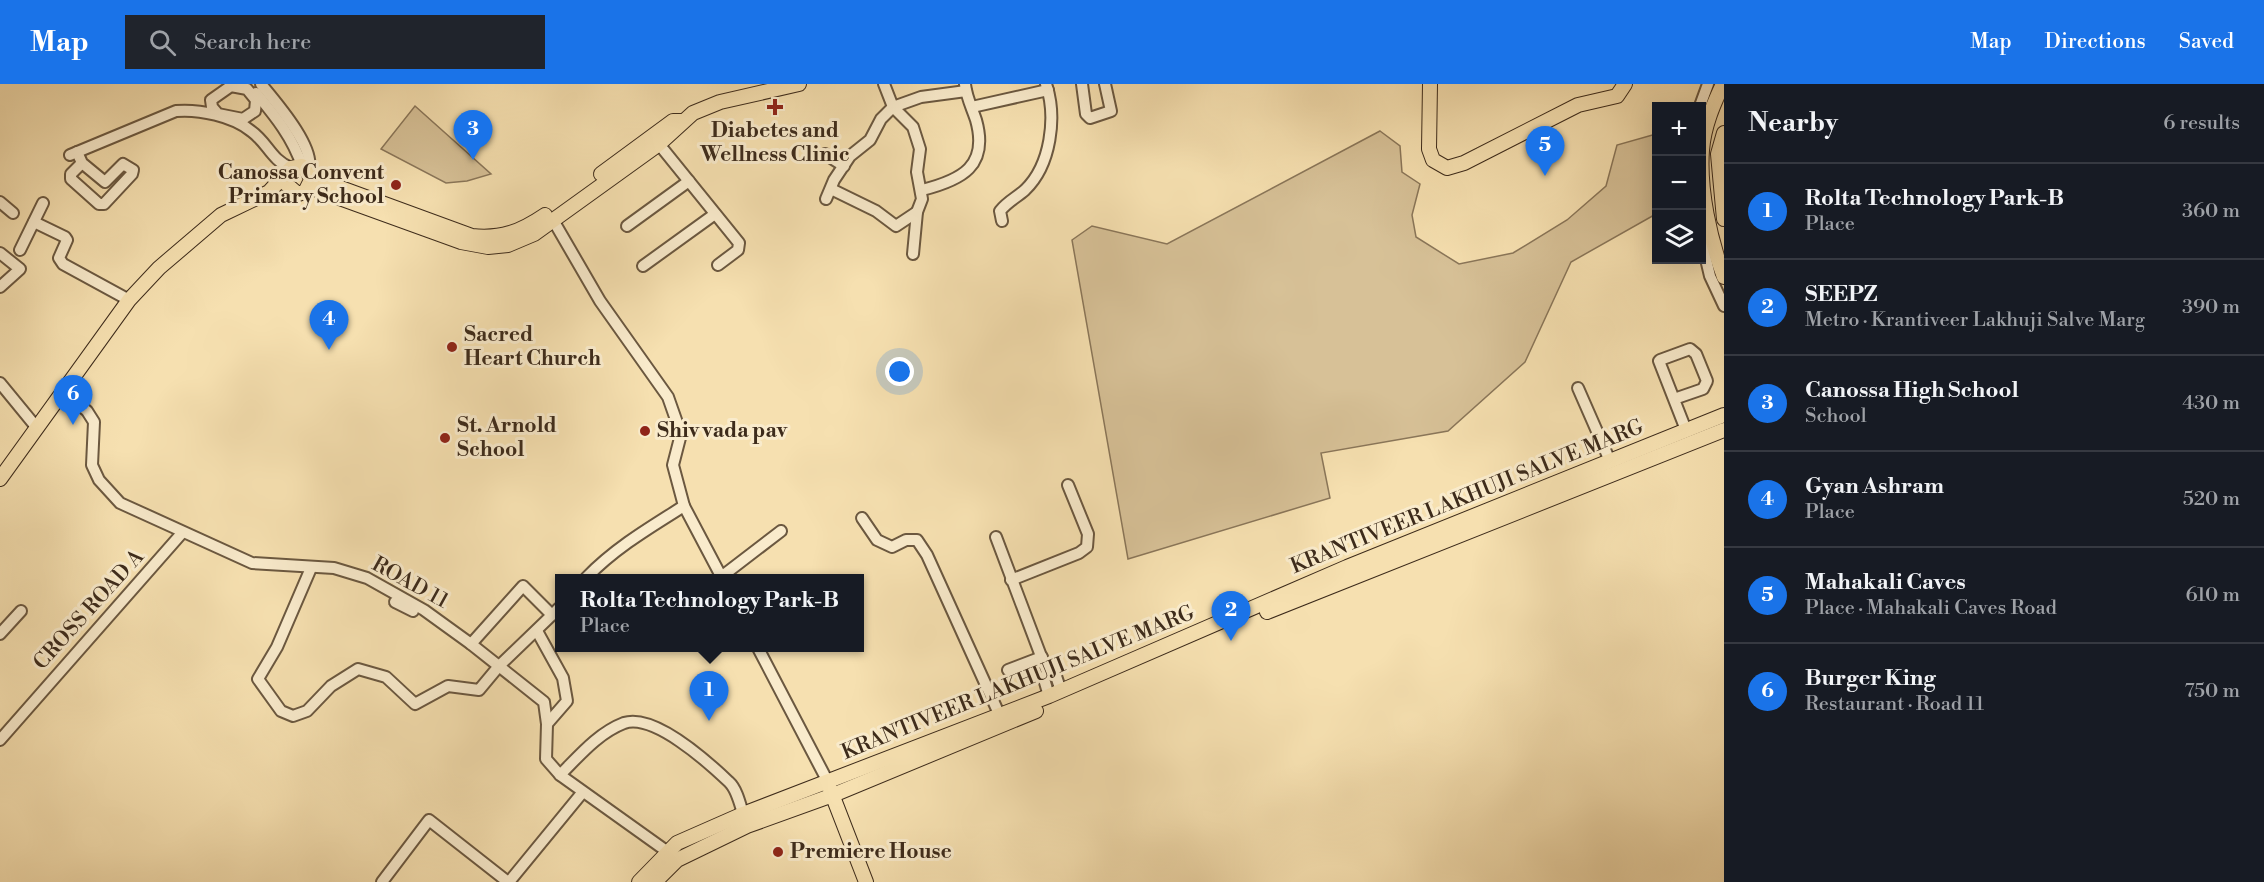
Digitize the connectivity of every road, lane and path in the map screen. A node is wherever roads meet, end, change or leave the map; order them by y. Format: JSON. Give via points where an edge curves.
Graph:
{"nodes":[{"id":1,"x":799,"y":84,"type":"edge"},
{"id":2,"x":884,"y":84,"type":"edge"},
{"id":3,"x":1082,"y":84,"type":"edge"},
{"id":4,"x":1105,"y":84,"type":"edge"},
{"id":5,"x":1430,"y":84,"type":"edge"},
{"id":6,"x":1625,"y":84,"type":"edge"},
{"id":7,"x":1708,"y":84,"type":"edge"},
{"id":8,"x":1723,"y":84,"type":"edge"},
{"id":9,"x":1047,"y":87,"type":"edge"},
{"id":10,"x":965,"y":88,"type":"edge"},
{"id":11,"x":254,"y":89,"type":"edge"},
{"id":12,"x":1701,"y":102,"type":"edge"},
{"id":13,"x":893,"y":107,"type":"junction"},
{"id":14,"x":972,"y":107,"type":"junction"},
{"id":15,"x":239,"y":122,"type":"junction"},
{"id":16,"x":1724,"y":133,"type":"edge"},
{"id":17,"x":656,"y":140,"type":"junction"},
{"id":18,"x":825,"y":154,"type":"dead end"},
{"id":19,"x":1721,"y":158,"type":"edge"},
{"id":20,"x":82,"y":162,"type":"junction"},
{"id":21,"x":844,"y":166,"type":"junction"},
{"id":22,"x":299,"y":179,"type":"junction"},
{"id":23,"x":688,"y":181,"type":"junction"},
{"id":24,"x":922,"y":190,"type":"junction"},
{"id":25,"x":0,"y":202,"type":"edge"},
{"id":26,"x":44,"y":203,"type":"dead end"},
{"id":27,"x":917,"y":212,"type":"junction"},
{"id":28,"x":13,"y":213,"type":"dead end"},
{"id":29,"x":715,"y":214,"type":"junction"},
{"id":30,"x":1724,"y":219,"type":"edge"},
{"id":31,"x":553,"y":220,"type":"junction"},
{"id":32,"x":1002,"y":221,"type":"dead end"},
{"id":33,"x":34,"y":222,"type":"junction"},
{"id":34,"x":627,"y":226,"type":"dead end"},
{"id":35,"x":20,"y":250,"type":"dead end"},
{"id":36,"x":0,"y":253,"type":"edge"},
{"id":37,"x":914,"y":254,"type":"dead end"},
{"id":38,"x":1706,"y":261,"type":"edge"},
{"id":39,"x":718,"y":265,"type":"dead end"},
{"id":40,"x":644,"y":266,"type":"dead end"},
{"id":41,"x":1724,"y":277,"type":"edge"},
{"id":42,"x":0,"y":287,"type":"edge"},
{"id":43,"x":129,"y":300,"type":"junction"},
{"id":44,"x":1724,"y":306,"type":"edge"},
{"id":45,"x":0,"y":383,"type":"edge"},
{"id":46,"x":1578,"y":388,"type":"dead end"},
{"id":47,"x":64,"y":392,"type":"junction"},
{"id":48,"x":1674,"y":399,"type":"junction"},
{"id":49,"x":1724,"y":415,"type":"edge"},
{"id":50,"x":37,"y":428,"type":"junction"},
{"id":51,"x":1686,"y":430,"type":"junction"},
{"id":52,"x":1724,"y":430,"type":"edge"},
{"id":53,"x":1610,"y":460,"type":"junction"},
{"id":54,"x":0,"y":478,"type":"edge"},
{"id":55,"x":1068,"y":485,"type":"dead end"},
{"id":56,"x":684,"y":506,"type":"junction"},
{"id":57,"x":862,"y":518,"type":"dead end"},
{"id":58,"x":781,"y":531,"type":"dead end"},
{"id":59,"x":182,"y":533,"type":"junction"},
{"id":60,"x":996,"y":537,"type":"dead end"},
{"id":61,"x":311,"y":568,"type":"junction"},
{"id":62,"x":1350,"y":572,"type":"junction"},
{"id":63,"x":590,"y":574,"type":"edge"},
{"id":64,"x":719,"y":574,"type":"edge"},
{"id":65,"x":726,"y":574,"type":"edge"},
{"id":66,"x":1011,"y":580,"type":"junction"},
{"id":67,"x":317,"y":585,"type":"dead end"},
{"id":68,"x":395,"y":602,"type":"dead end"},
{"id":69,"x":21,"y":611,"type":"dead end"},
{"id":70,"x":555,"y":611,"type":"edge"},
{"id":71,"x":555,"y":613,"type":"edge"},
{"id":72,"x":537,"y":631,"type":"junction"},
{"id":73,"x":0,"y":634,"type":"edge"},
{"id":74,"x":471,"y":644,"type":"junction"},
{"id":75,"x":277,"y":647,"type":"junction"},
{"id":76,"x":760,"y":652,"type":"edge"},
{"id":77,"x":1042,"y":657,"type":"junction"},
{"id":78,"x":498,"y":668,"type":"junction"},
{"id":79,"x":1008,"y":670,"type":"dead end"},
{"id":80,"x":1055,"y":694,"type":"junction"},
{"id":81,"x":1000,"y":716,"type":"junction"},
{"id":82,"x":547,"y":724,"type":"junction"},
{"id":83,"x":1,"y":736,"type":"edge"},
{"id":84,"x":560,"y":775,"type":"junction"},
{"id":85,"x":830,"y":789,"type":"junction"},
{"id":86,"x":582,"y":793,"type":"junction"},
{"id":87,"x":745,"y":820,"type":"junction"},
{"id":88,"x":673,"y":855,"type":"junction"},
{"id":89,"x":382,"y":882,"type":"edge"},
{"id":90,"x":509,"y":882,"type":"edge"},
{"id":91,"x":639,"y":882,"type":"edge"},
{"id":92,"x":655,"y":882,"type":"edge"},
{"id":93,"x":866,"y":882,"type":"edge"}],
"edges":[{"from":1,"to":17,"type":"main road","via":[[720,102],[682,121],[673,121]]},
{"from":2,"to":13,"type":"street"},
{"from":3,"to":4,"type":"street","via":[[1090,118],[1111,111]]},
{"from":5,"to":6,"type":"main road","via":[[1429,149],[1433,160],[1447,168],[1464,164],[1578,105],[1617,96]]},
{"from":7,"to":12,"type":"street"},
{"from":8,"to":41,"type":"main road","via":[[1710,110],[1702,150],[1705,200]]},
{"from":9,"to":14,"type":"street"},
{"from":9,"to":32,"type":"street","via":[[1052,101],[1048,151],[1024,190],[1009,199],[1000,211]]},
{"from":10,"to":13,"type":"street"},
{"from":10,"to":14,"type":"street"},
{"from":11,"to":15,"type":"street","via":[[255,111]]},
{"from":11,"to":15,"type":"street","via":[[236,85],[211,100],[213,111]]},
{"from":11,"to":22,"type":"street","via":[[278,119],[297,153]]},
{"from":13,"to":21,"type":"street","via":[[870,140]]},
{"from":13,"to":24,"type":"street","via":[[913,128],[920,149],[917,172]]},
{"from":14,"to":24,"type":"street","via":[[980,142],[970,170]]},
{"from":15,"to":20,"type":"street","via":[[204,112],[176,111],[73,153]]},
{"from":15,"to":22,"type":"street"},
{"from":16,"to":19,"type":"main road"},
{"from":17,"to":22,"type":"main road","via":[[531,224],[499,238],[472,236]]},
{"from":17,"to":23,"type":"street"},
{"from":17,"to":31,"type":"main road"},
{"from":18,"to":21,"type":"street"},
{"from":19,"to":30,"type":"main road"},
{"from":20,"to":20,"type":"street","via":[[71,174],[72,179],[99,204],[104,204],[133,170],[123,164],[105,182]]},
{"from":21,"to":27,"type":"street","via":[[829,194],[876,211],[896,226]]},
{"from":22,"to":31,"type":"main road","via":[[461,242],[488,247],[508,245],[534,234]]},
{"from":22,"to":43,"type":"main road","via":[[221,215],[159,268]]},
{"from":23,"to":29,"type":"street"},
{"from":23,"to":34,"type":"street"},
{"from":24,"to":27,"type":"street"},
{"from":25,"to":28,"type":"street"},
{"from":26,"to":33,"type":"street"},
{"from":27,"to":37,"type":"street"},
{"from":29,"to":39,"type":"street","via":[[740,246]]},
{"from":29,"to":40,"type":"street"},
{"from":31,"to":56,"type":"street","via":[[600,301],[668,397],[681,434],[673,465]]},
{"from":33,"to":35,"type":"street"},
{"from":33,"to":43,"type":"street","via":[[65,237],[58,258],[63,264]]},
{"from":36,"to":42,"type":"street","via":[[20,269]]},
{"from":38,"to":44,"type":"street"},
{"from":43,"to":47,"type":"main road"},
{"from":45,"to":50,"type":"street"},
{"from":46,"to":53,"type":"street"},
{"from":47,"to":50,"type":"main road"},
{"from":47,"to":59,"type":"street","name":"ROAD 11","via":[[94,422],[92,465],[99,480],[120,503]]},
{"from":48,"to":48,"type":"street","via":[[1659,360],[1690,349],[1696,354],[1706,386]]},
{"from":48,"to":51,"type":"street"},
{"from":49,"to":51,"type":"main road","name":"KRANTIVEER LAKHUJI SALVE MARG"},
{"from":50,"to":54,"type":"main road"},
{"from":51,"to":53,"type":"main road","name":"KRANTIVEER LAKHUJI SALVE MARG"},
{"from":52,"to":62,"type":"main road","name":"KRANTIVEER LAKHUJI SALVE MARG"},
{"from":53,"to":62,"type":"main road","name":"KRANTIVEER LAKHUJI SALVE MARG"},
{"from":55,"to":66,"type":"street","via":[[1088,534],[1087,548]]},
{"from":56,"to":63,"type":"street","via":[[631,539]]},
{"from":56,"to":64,"type":"street"},
{"from":57,"to":81,"type":"street","via":[[877,540],[892,547],[917,540]]},
{"from":58,"to":65,"type":"street"},
{"from":59,"to":61,"type":"street","name":"ROAD 11","via":[[252,563]]},
{"from":59,"to":83,"type":"street","name":"CROSS ROAD A"},
{"from":60,"to":66,"type":"street"},
{"from":61,"to":74,"type":"street","name":"ROAD 11","via":[[334,568],[367,578],[424,610]]},
{"from":61,"to":75,"type":"street"},
{"from":62,"to":80,"type":"main road","name":"KRANTIVEER LAKHUJI SALVE MARG"},
{"from":62,"to":85,"type":"main road","name":"KRANTIVEER LAKHUJI SALVE MARG","via":[[1004,725]]},
{"from":66,"to":77,"type":"street"},
{"from":67,"to":75,"type":"street","via":[[308,587],[282,646]]},
{"from":68,"to":78,"type":"street"},
{"from":69,"to":73,"type":"street"},
{"from":70,"to":74,"type":"street","via":[[523,586]]},
{"from":71,"to":72,"type":"street"},
{"from":72,"to":78,"type":"street"},
{"from":72,"to":82,"type":"street","via":[[563,678],[567,701]]},
{"from":74,"to":78,"type":"street","name":"ROAD 11"},
{"from":75,"to":78,"type":"street","via":[[259,681],[282,711],[293,716],[307,711],[331,686],[358,669],[386,677],[415,704],[448,686],[481,689]]},
{"from":76,"to":85,"type":"street"},
{"from":77,"to":79,"type":"street"},
{"from":77,"to":80,"type":"street","via":[[1047,672],[1044,679]]},
{"from":78,"to":82,"type":"street","name":"ROAD 11","via":[[544,702]]},
{"from":80,"to":81,"type":"main road","name":"KRANTIVEER LAKHUJI SALVE MARG"},
{"from":81,"to":85,"type":"main road","name":"KRANTIVEER LAKHUJI SALVE MARG"},
{"from":82,"to":84,"type":"street","name":"ROAD 11","via":[[546,759]]},
{"from":84,"to":86,"type":"street","name":"ROAD 11"},
{"from":84,"to":87,"type":"street","via":[[598,737],[626,723],[642,722],[660,727],[679,740],[730,783]]},
{"from":85,"to":87,"type":"main road","name":"KRANTIVEER LAKHUJI SALVE MARG"},
{"from":85,"to":93,"type":"main road"},
{"from":86,"to":88,"type":"street","name":"ROAD 11"},
{"from":86,"to":90,"type":"street"},
{"from":87,"to":88,"type":"main road","name":"KRANTIVEER LAKHUJI SALVE MARG"},
{"from":88,"to":91,"type":"main road","name":"KRANTIVEER LAKHUJI SALVE MARG"},
{"from":88,"to":92,"type":"main road","name":"KRANTIVEER LAKHUJI SALVE MARG"},
{"from":89,"to":90,"type":"street","via":[[429,820]]}]}
